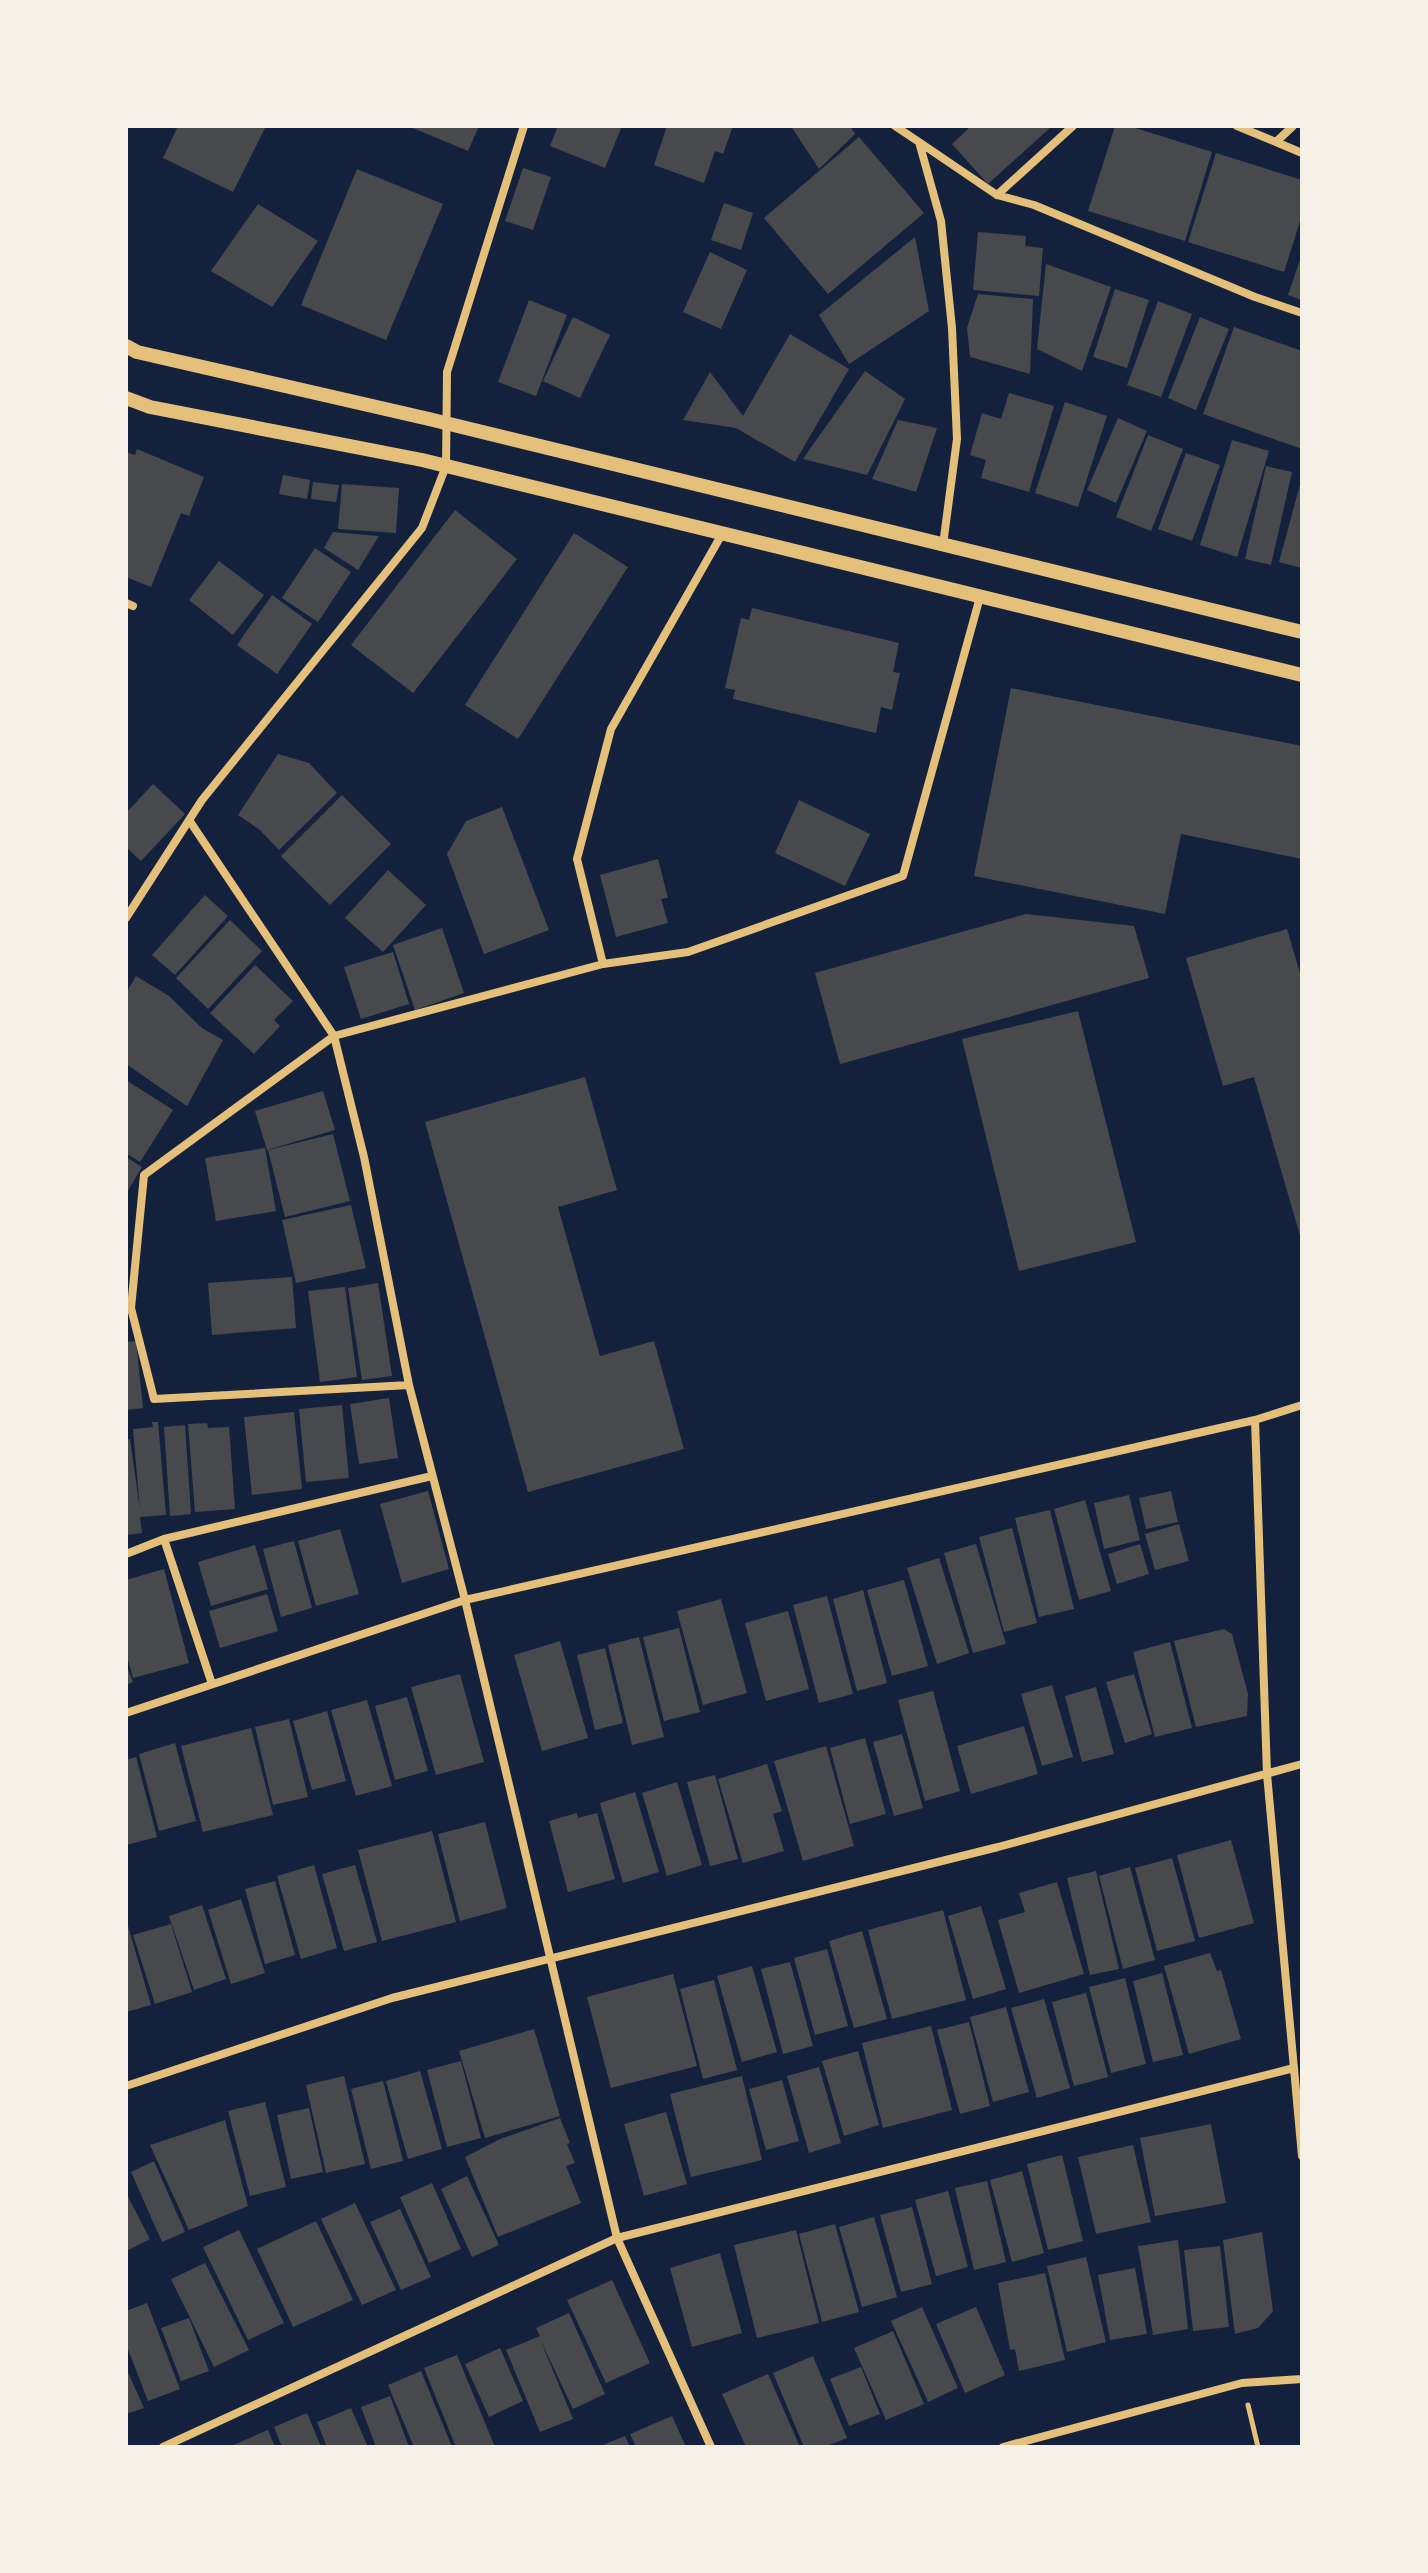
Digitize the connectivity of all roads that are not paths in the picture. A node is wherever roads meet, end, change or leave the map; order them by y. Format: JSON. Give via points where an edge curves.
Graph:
{"nodes":[{"id":1,"x":524,"y":126,"type":"edge"},
{"id":2,"x":895,"y":126,"type":"edge"},
{"id":3,"x":1073,"y":126,"type":"edge"},
{"id":4,"x":1237,"y":126,"type":"edge"},
{"id":5,"x":1293,"y":126,"type":"edge"},
{"id":6,"x":919,"y":142,"type":"junction"},
{"id":7,"x":1276,"y":142,"type":"junction"},
{"id":8,"x":1302,"y":153,"type":"edge"},
{"id":9,"x":997,"y":195,"type":"junction"},
{"id":10,"x":1302,"y":313,"type":"edge"},
{"id":11,"x":126,"y":346,"type":"edge"},
{"id":12,"x":126,"y":398,"type":"edge"},
{"id":13,"x":448,"y":424,"type":"junction"},
{"id":14,"x":446,"y":466,"type":"junction"},
{"id":15,"x":722,"y":534,"type":"junction"},
{"id":16,"x":943,"y":545,"type":"junction"},
{"id":17,"x":980,"y":597,"type":"junction"},
{"id":18,"x":1302,"y":632,"type":"edge"},
{"id":19,"x":1302,"y":675,"type":"edge"},
{"id":20,"x":189,"y":820,"type":"junction"},
{"id":21,"x":126,"y":918,"type":"edge"},
{"id":22,"x":603,"y":964,"type":"junction"},
{"id":23,"x":334,"y":1036,"type":"junction"},
{"id":24,"x":129,"y":1308,"type":"edge"},
{"id":25,"x":409,"y":1385,"type":"junction"},
{"id":26,"x":1302,"y":1405,"type":"edge"},
{"id":27,"x":1255,"y":1420,"type":"junction"},
{"id":28,"x":432,"y":1476,"type":"junction"},
{"id":29,"x":164,"y":1539,"type":"junction"},
{"id":30,"x":126,"y":1554,"type":"edge"},
{"id":31,"x":465,"y":1600,"type":"junction"},
{"id":32,"x":212,"y":1684,"type":"junction"},
{"id":33,"x":126,"y":1713,"type":"edge"},
{"id":34,"x":1302,"y":1764,"type":"edge"},
{"id":35,"x":1267,"y":1774,"type":"junction"},
{"id":36,"x":549,"y":1959,"type":"junction"},
{"id":37,"x":1294,"y":2068,"type":"junction"},
{"id":38,"x":126,"y":2086,"type":"edge"},
{"id":39,"x":1302,"y":2156,"type":"edge"},
{"id":40,"x":617,"y":2238,"type":"junction"},
{"id":41,"x":1302,"y":2379,"type":"edge"},
{"id":42,"x":163,"y":2447,"type":"edge"},
{"id":43,"x":711,"y":2447,"type":"edge"},
{"id":44,"x":1003,"y":2447,"type":"edge"}],
"edges":[{"from":1,"to":13,"type":"street","via":[[447,372]]},
{"from":2,"to":6,"type":"street"},
{"from":3,"to":9,"type":"street"},
{"from":4,"to":7,"type":"street"},
{"from":5,"to":7,"type":"street"},
{"from":6,"to":9,"type":"street"},
{"from":6,"to":16,"type":"street","via":[[941,221],[952,328],[957,439]]},
{"from":7,"to":8,"type":"street"},
{"from":9,"to":10,"type":"street","via":[[1034,205]]},
{"from":11,"to":13,"type":"street"},
{"from":12,"to":14,"type":"street"},
{"from":13,"to":14,"type":"street"},
{"from":13,"to":16,"type":"street"},
{"from":14,"to":15,"type":"street"},
{"from":14,"to":20,"type":"street","via":[[422,528]]},
{"from":15,"to":17,"type":"street"},
{"from":15,"to":22,"type":"street","via":[[611,729],[577,859]]},
{"from":16,"to":18,"type":"street"},
{"from":17,"to":19,"type":"street"},
{"from":17,"to":22,"type":"street","via":[[903,876],[688,952]]},
{"from":20,"to":21,"type":"street"},
{"from":20,"to":23,"type":"street"},
{"from":22,"to":23,"type":"street"},
{"from":23,"to":24,"type":"street","via":[[144,1175]]},
{"from":23,"to":25,"type":"street"},
{"from":24,"to":25,"type":"street","via":[[154,1399]]},
{"from":25,"to":28,"type":"street"},
{"from":26,"to":27,"type":"street"},
{"from":27,"to":31,"type":"street"},
{"from":27,"to":35,"type":"street"},
{"from":28,"to":29,"type":"street"},
{"from":28,"to":31,"type":"street"},
{"from":29,"to":30,"type":"street"},
{"from":29,"to":32,"type":"street"},
{"from":31,"to":32,"type":"street"},
{"from":31,"to":36,"type":"street"},
{"from":32,"to":33,"type":"street"},
{"from":34,"to":35,"type":"street"},
{"from":35,"to":36,"type":"street"},
{"from":35,"to":37,"type":"street"},
{"from":36,"to":38,"type":"street","via":[[392,1998]]},
{"from":36,"to":40,"type":"street"},
{"from":37,"to":39,"type":"street"},
{"from":37,"to":40,"type":"street"},
{"from":40,"to":42,"type":"street"},
{"from":40,"to":43,"type":"street"},
{"from":41,"to":44,"type":"street","via":[[1242,2383]]}]}
